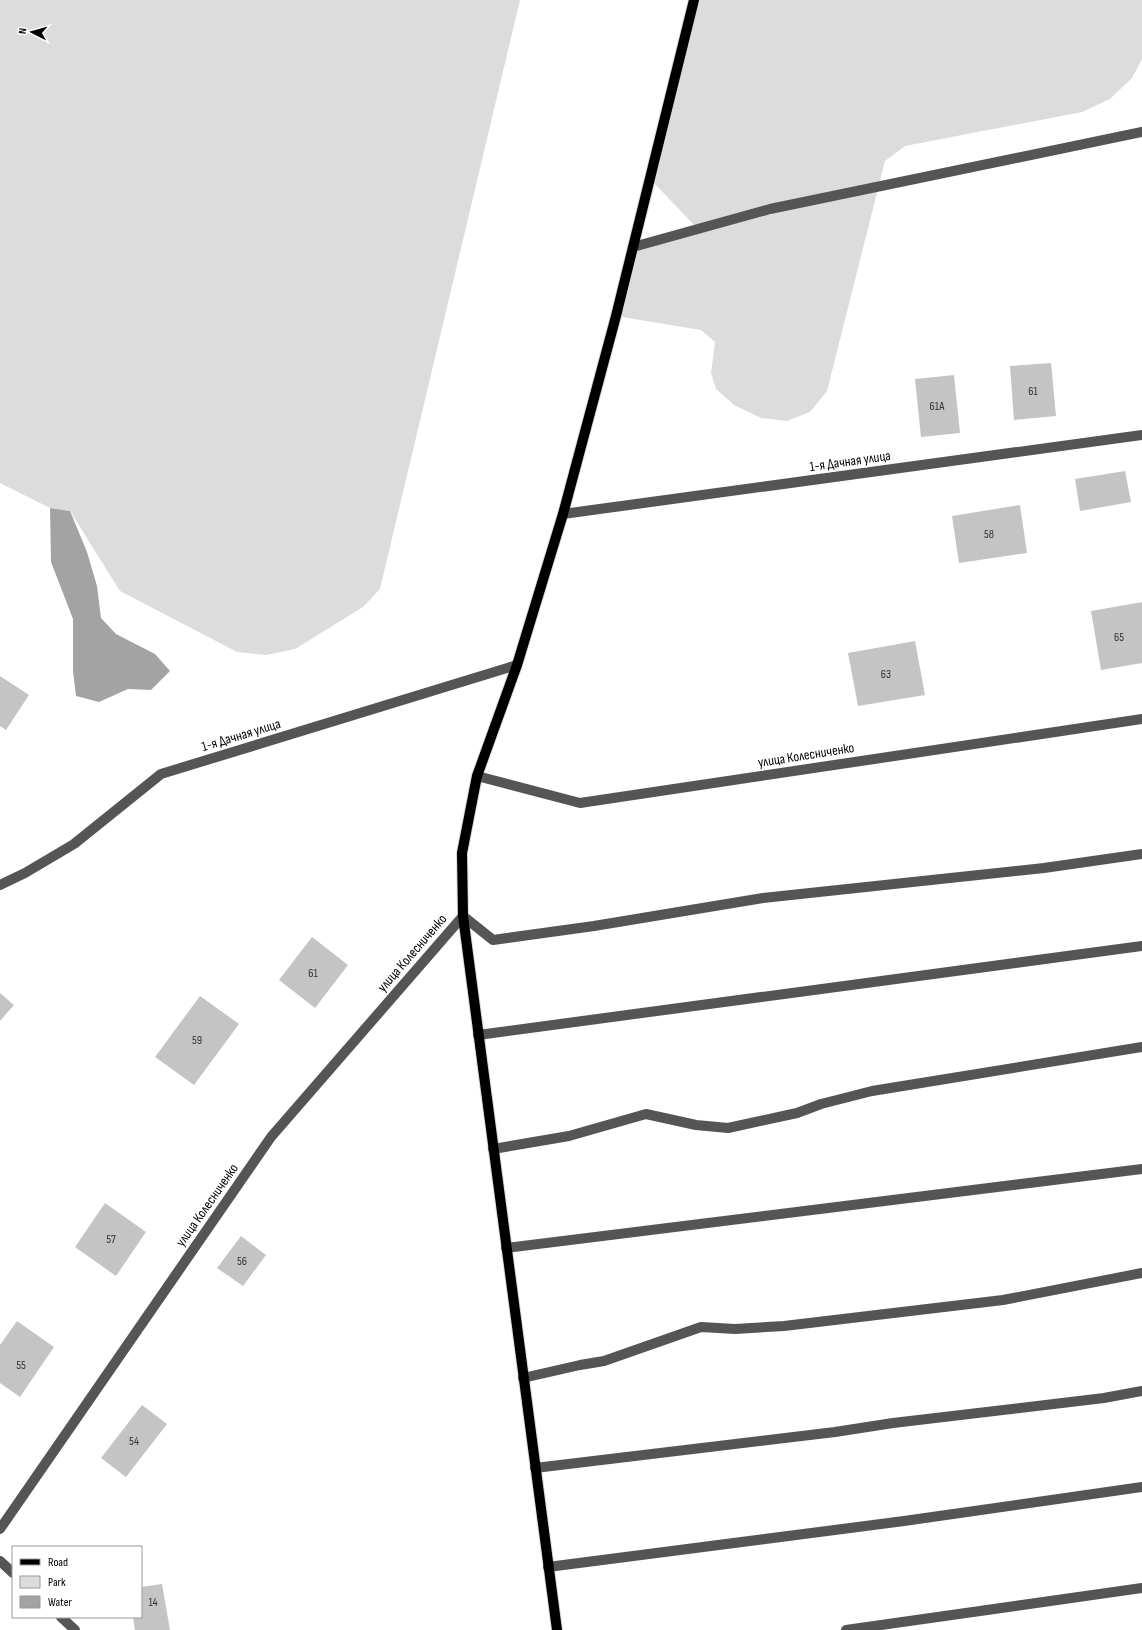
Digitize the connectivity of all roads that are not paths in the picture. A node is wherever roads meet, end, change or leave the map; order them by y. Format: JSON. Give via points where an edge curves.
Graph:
{"nodes":[{"id":1,"x":694,"y":0,"type":"edge"},
{"id":2,"x":1142,"y":132,"type":"edge"},
{"id":3,"x":633,"y":247,"type":"junction"},
{"id":4,"x":1142,"y":435,"type":"edge"},
{"id":5,"x":563,"y":514,"type":"junction"},
{"id":6,"x":517,"y":665,"type":"junction"},
{"id":7,"x":1142,"y":719,"type":"edge"},
{"id":8,"x":477,"y":776,"type":"junction"},
{"id":9,"x":1142,"y":854,"type":"edge"},
{"id":10,"x":0,"y":885,"type":"edge"},
{"id":11,"x":463,"y":916,"type":"junction"},
{"id":12,"x":1142,"y":946,"type":"edge"},
{"id":13,"x":478,"y":1035,"type":"junction"},
{"id":14,"x":1142,"y":1047,"type":"edge"},
{"id":15,"x":493,"y":1149,"type":"junction"},
{"id":16,"x":1142,"y":1169,"type":"edge"},
{"id":17,"x":506,"y":1248,"type":"junction"},
{"id":18,"x":1142,"y":1273,"type":"edge"},
{"id":19,"x":523,"y":1378,"type":"junction"},
{"id":20,"x":1142,"y":1390,"type":"edge"},
{"id":21,"x":536,"y":1468,"type":"junction"},
{"id":22,"x":1142,"y":1487,"type":"edge"},
{"id":23,"x":0,"y":1529,"type":"edge"},
{"id":24,"x":0,"y":1561,"type":"edge"},
{"id":25,"x":548,"y":1567,"type":"junction"},
{"id":26,"x":12,"y":1572,"type":"edge"},
{"id":27,"x":1142,"y":1588,"type":"edge"},
{"id":28,"x":62,"y":1618,"type":"edge"},
{"id":29,"x":75,"y":1630,"type":"edge"},
{"id":30,"x":557,"y":1630,"type":"edge"},
{"id":31,"x":846,"y":1630,"type":"edge"}],
"edges":[{"from":1,"to":3,"type":"main road"},
{"from":2,"to":3,"type":"street","via":[[770,209]]},
{"from":3,"to":5,"type":"main road"},
{"from":4,"to":5,"type":"street","name":"1-я Дачная улица"},
{"from":5,"to":6,"type":"main road"},
{"from":6,"to":8,"type":"main road"},
{"from":6,"to":10,"type":"street","name":"1-я Дачная улица","via":[[161,774],[74,844]]},
{"from":7,"to":8,"type":"street","name":"улица Колесниченко","via":[[580,803]]},
{"from":8,"to":11,"type":"main road","via":[[462,853]]},
{"from":9,"to":11,"type":"street","via":[[1044,868],[763,898],[493,940]]},
{"from":11,"to":13,"type":"main road"},
{"from":11,"to":23,"type":"street","name":"улица Колесниченко","via":[[272,1137]]},
{"from":12,"to":13,"type":"street"},
{"from":13,"to":15,"type":"main road"},
{"from":14,"to":15,"type":"street","via":[[872,1091],[797,1113],[728,1128],[696,1125],[646,1114],[568,1136]]},
{"from":15,"to":17,"type":"main road"},
{"from":16,"to":17,"type":"street"},
{"from":17,"to":19,"type":"main road"},
{"from":18,"to":19,"type":"street","via":[[1003,1300],[784,1326],[735,1329],[701,1327],[604,1362]]},
{"from":19,"to":21,"type":"main road"},
{"from":20,"to":21,"type":"street","via":[[1104,1398]]},
{"from":21,"to":25,"type":"main road"},
{"from":22,"to":25,"type":"street"},
{"from":24,"to":26,"type":"street"},
{"from":25,"to":30,"type":"main road"},
{"from":27,"to":31,"type":"street"},
{"from":28,"to":29,"type":"street"}]}
